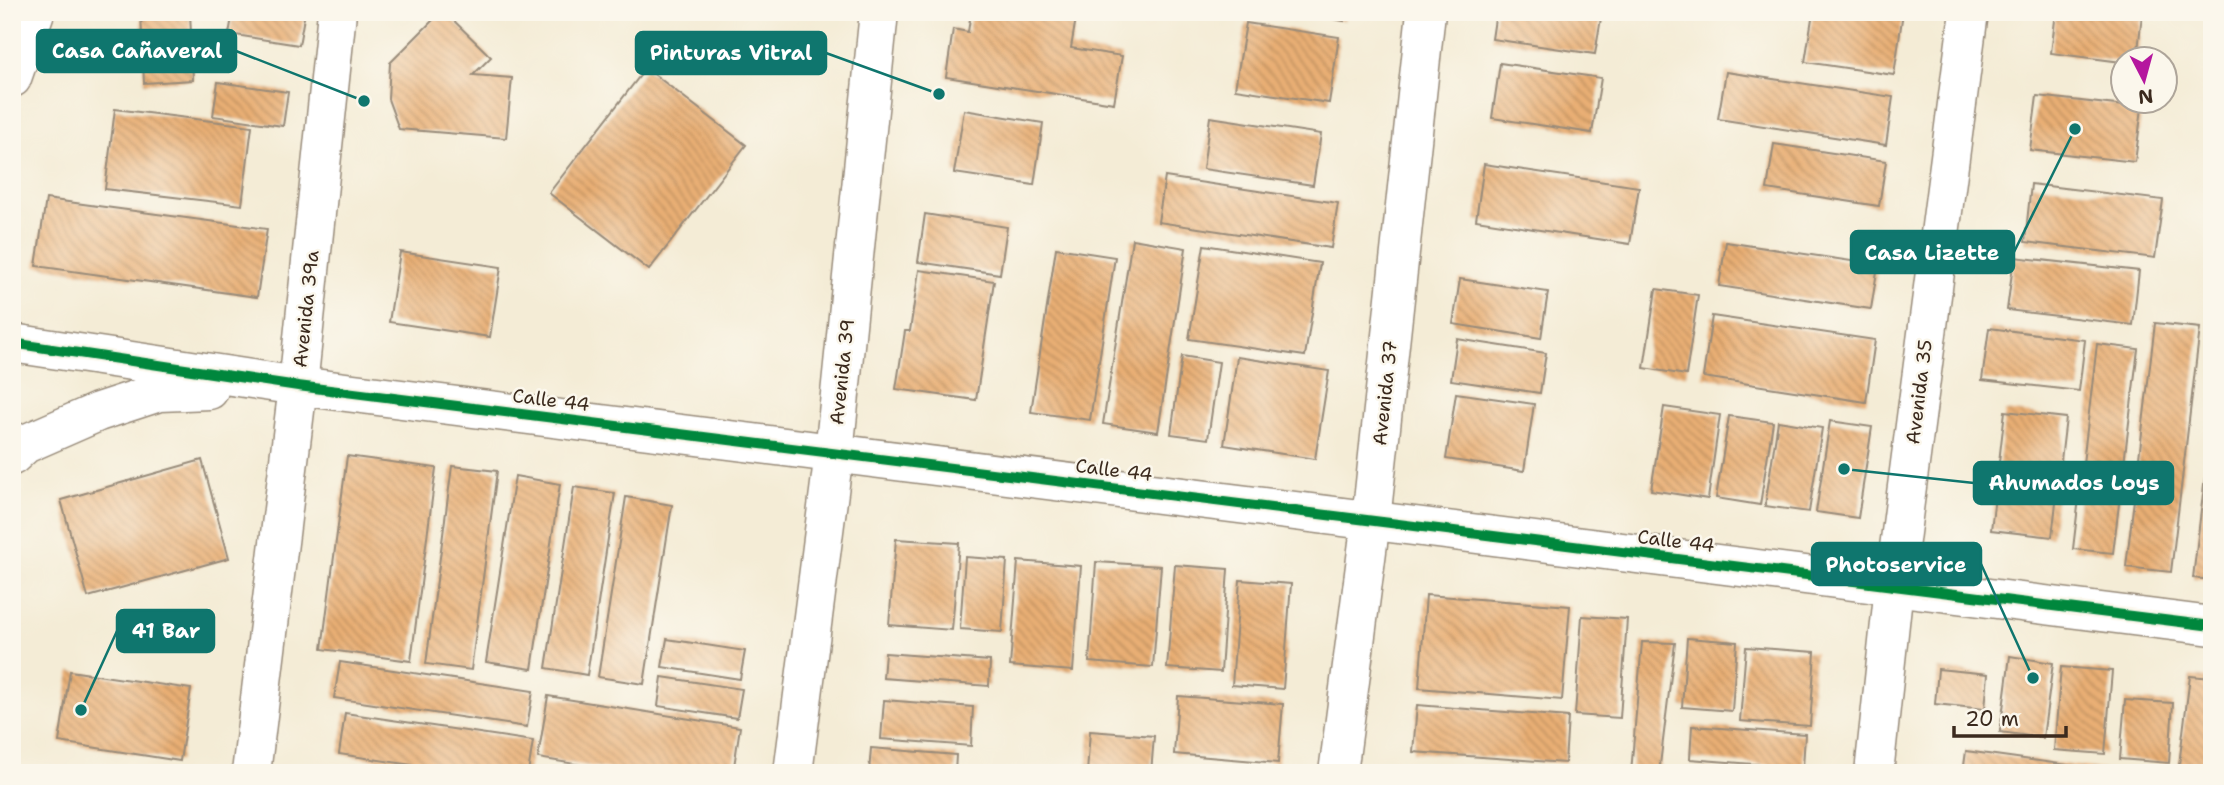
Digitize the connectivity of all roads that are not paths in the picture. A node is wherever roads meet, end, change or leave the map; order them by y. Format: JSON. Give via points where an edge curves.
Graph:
{"nodes":[{"id":1,"x":35,"y":12,"type":"edge"},
{"id":2,"x":337,"y":12,"type":"edge"},
{"id":3,"x":879,"y":12,"type":"edge"},
{"id":4,"x":1426,"y":12,"type":"edge"},
{"id":5,"x":1969,"y":12,"type":"edge"},
{"id":6,"x":12,"y":78,"type":"edge"},
{"id":7,"x":12,"y":343,"type":"edge"},
{"id":8,"x":298,"y":386,"type":"junction"},
{"id":9,"x":834,"y":453,"type":"junction"},
{"id":10,"x":12,"y":456,"type":"edge"},
{"id":11,"x":1371,"y":520,"type":"junction"},
{"id":12,"x":1894,"y":586,"type":"junction"},
{"id":13,"x":2212,"y":626,"type":"edge"},
{"id":14,"x":251,"y":773,"type":"edge"},
{"id":15,"x":793,"y":773,"type":"edge"},
{"id":16,"x":1338,"y":773,"type":"edge"},
{"id":17,"x":1874,"y":773,"type":"edge"}],
"edges":[{"from":1,"to":6,"type":"street"},
{"from":2,"to":8,"type":"street","name":"Avenida 39a"},
{"from":3,"to":9,"type":"street","name":"Avenida 39"},
{"from":4,"to":11,"type":"street","name":"Avenida 37"},
{"from":5,"to":12,"type":"street","name":"Avenida 35"},
{"from":7,"to":8,"type":"street","name":"Calle 44"},
{"from":8,"to":9,"type":"street","name":"Calle 44"},
{"from":8,"to":10,"type":"street","via":[[159,392],[98,412],[25,444]]},
{"from":8,"to":14,"type":"street","name":"Avenida 39a"},
{"from":9,"to":11,"type":"street","name":"Calle 44"},
{"from":9,"to":15,"type":"street","name":"Avenida 39"},
{"from":11,"to":12,"type":"street","name":"Calle 44"},
{"from":11,"to":16,"type":"street","name":"Avenida 37"},
{"from":12,"to":13,"type":"street","name":"Calle 44"},
{"from":12,"to":17,"type":"street","name":"Avenida 35"}]}
